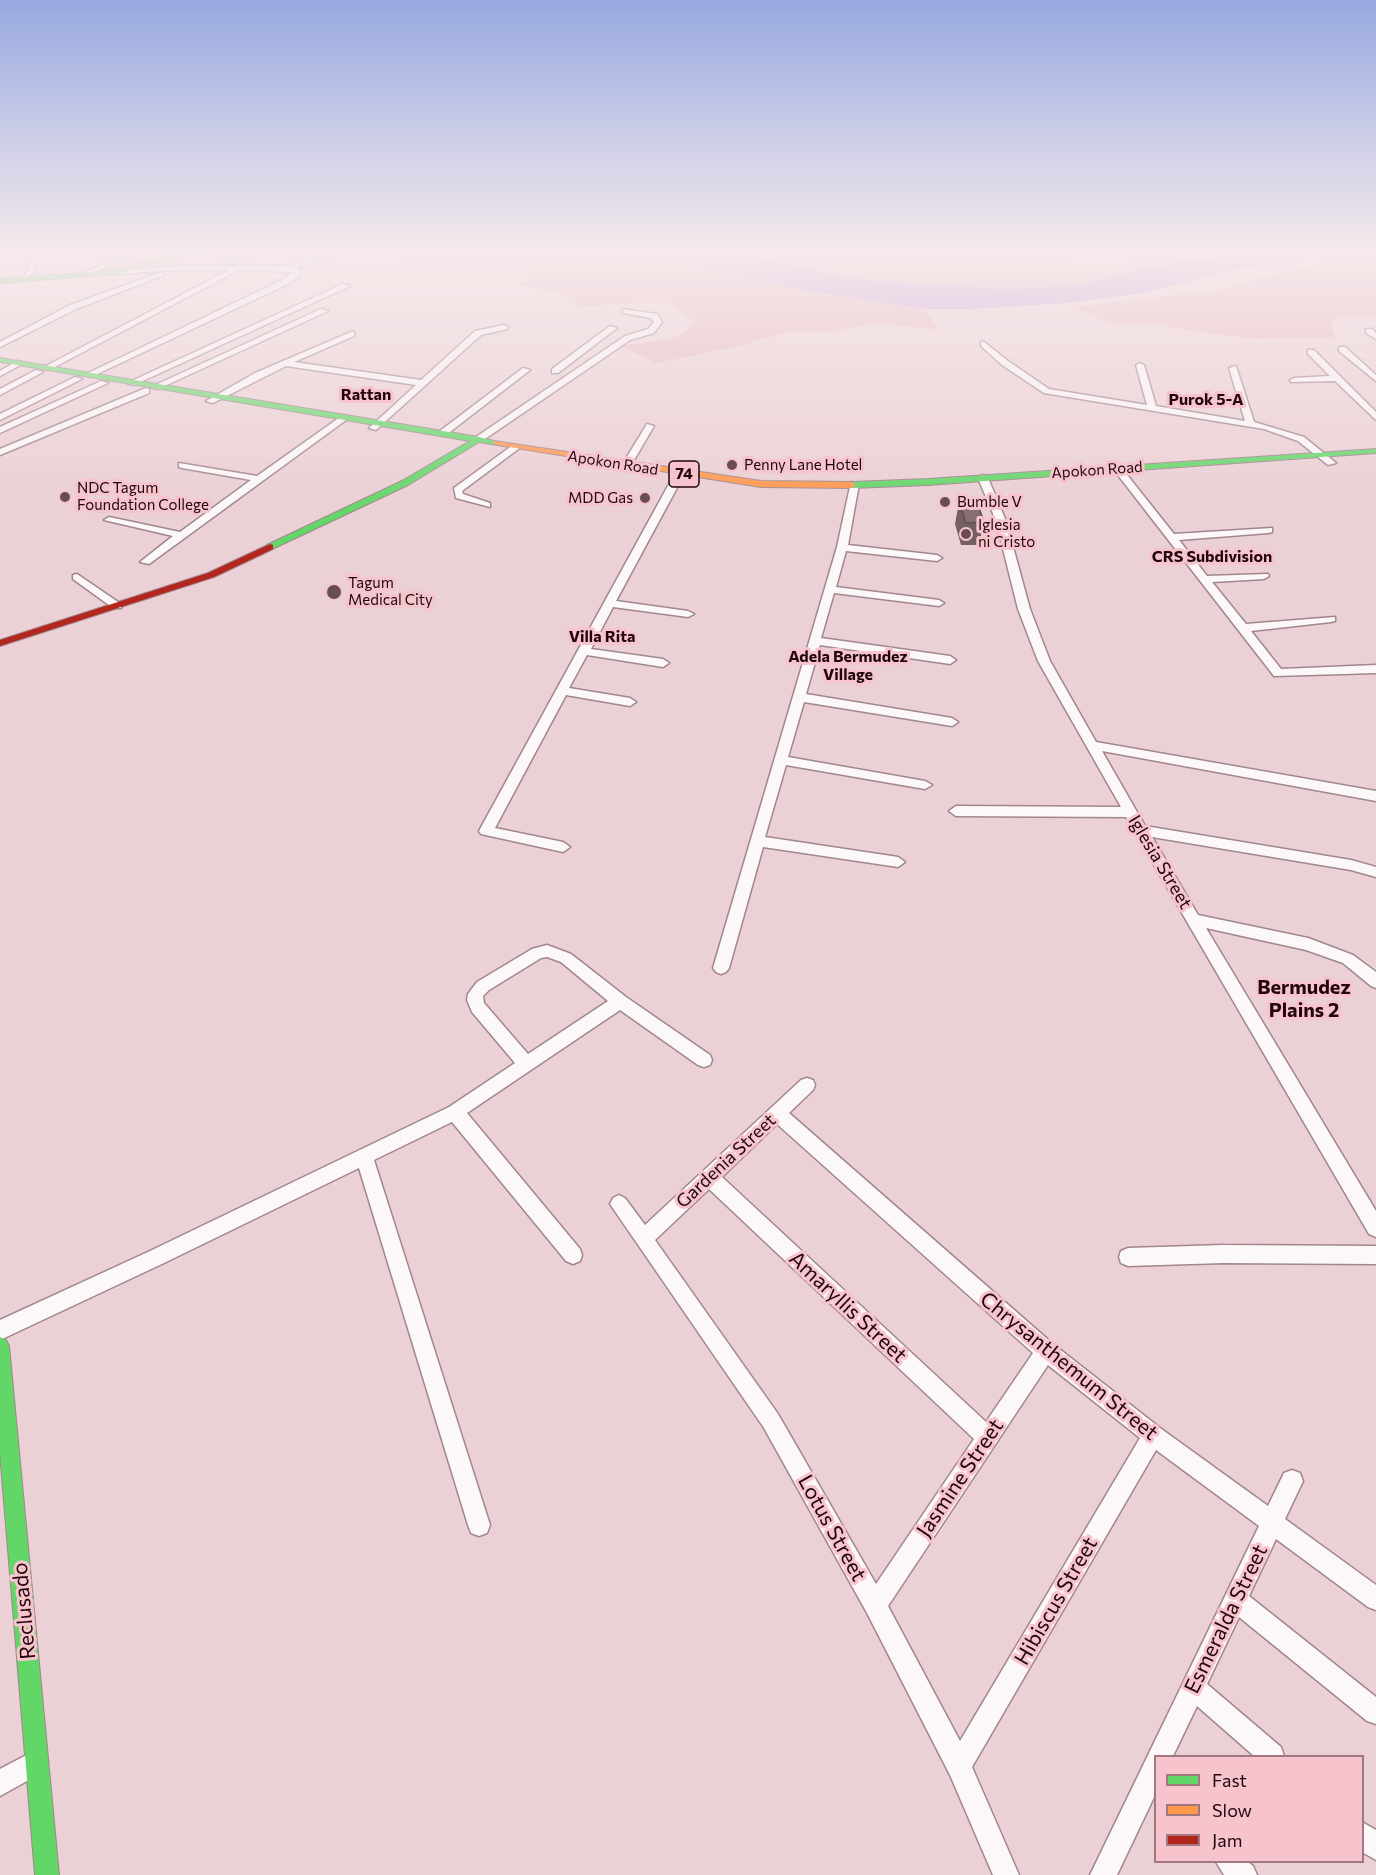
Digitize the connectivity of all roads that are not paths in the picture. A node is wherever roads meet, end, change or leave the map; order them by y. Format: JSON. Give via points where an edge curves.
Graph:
{"nodes":[{"id":1,"x":18,"y":336,"type":"edge"},
{"id":2,"x":109,"y":336,"type":"edge"},
{"id":3,"x":171,"y":336,"type":"edge"},
{"id":4,"x":236,"y":336,"type":"edge"},
{"id":5,"x":269,"y":336,"type":"edge"},
{"id":6,"x":348,"y":336,"type":"edge"},
{"id":7,"x":475,"y":336,"type":"edge"},
{"id":8,"x":603,"y":336,"type":"edge"},
{"id":9,"x":641,"y":336,"type":"edge"},
{"id":10,"x":628,"y":338,"type":"joint"},
{"id":11,"x":984,"y":344,"type":"dead end"},
{"id":12,"x":0,"y":345,"type":"edge"},
{"id":13,"x":1342,"y":349,"type":"dead end"},
{"id":14,"x":1311,"y":352,"type":"dead end"},
{"id":15,"x":0,"y":360,"type":"edge"},
{"id":16,"x":285,"y":363,"type":"junction"},
{"id":17,"x":11,"y":365,"type":"edge"},
{"id":18,"x":1140,"y":365,"type":"dead end"},
{"id":19,"x":1233,"y":368,"type":"dead end"},
{"id":20,"x":43,"y":370,"type":"junction"},
{"id":21,"x":526,"y":370,"type":"dead end"},
{"id":22,"x":555,"y":371,"type":"dead end"},
{"id":23,"x":0,"y":374,"type":"edge"},
{"id":24,"x":83,"y":377,"type":"junction"},
{"id":25,"x":1337,"y":378,"type":"junction"},
{"id":26,"x":1294,"y":380,"type":"dead end"},
{"id":27,"x":1376,"y":380,"type":"edge"},
{"id":28,"x":104,"y":383,"type":"junction"},
{"id":29,"x":131,"y":383,"type":"junction"},
{"id":30,"x":423,"y":383,"type":"junction"},
{"id":31,"x":150,"y":389,"type":"junction"},
{"id":32,"x":0,"y":392,"type":"edge"},
{"id":33,"x":213,"y":399,"type":"junction"},
{"id":34,"x":1152,"y":407,"type":"junction"},
{"id":35,"x":0,"y":417,"type":"edge"},
{"id":36,"x":1376,"y":417,"type":"edge"},
{"id":37,"x":340,"y":420,"type":"junction"},
{"id":38,"x":1250,"y":423,"type":"junction"},
{"id":39,"x":376,"y":426,"type":"junction"},
{"id":40,"x":650,"y":426,"type":"dead end"},
{"id":41,"x":0,"y":430,"type":"edge"},
{"id":42,"x":443,"y":433,"type":"junction"},
{"id":43,"x":475,"y":442,"type":"junction"},
{"id":44,"x":512,"y":449,"type":"junction"},
{"id":45,"x":1376,"y":451,"type":"edge"},
{"id":46,"x":0,"y":452,"type":"edge"},
{"id":47,"x":1327,"y":459,"type":"junction"},
{"id":48,"x":1376,"y":459,"type":"edge"},
{"id":49,"x":182,"y":465,"type":"dead end"},
{"id":50,"x":627,"y":465,"type":"junction"},
{"id":51,"x":1120,"y":472,"type":"junction"},
{"id":52,"x":678,"y":476,"type":"junction"},
{"id":53,"x":259,"y":479,"type":"junction"},
{"id":54,"x":985,"y":482,"type":"junction"},
{"id":55,"x":854,"y":488,"type":"junction"},
{"id":56,"x":487,"y":505,"type":"dead end"},
{"id":57,"x":110,"y":520,"type":"dead end"},
{"id":58,"x":1268,"y":530,"type":"dead end"},
{"id":59,"x":181,"y":535,"type":"junction"},
{"id":60,"x":1171,"y":537,"type":"junction"},
{"id":61,"x":842,"y":547,"type":"junction"},
{"id":62,"x":937,"y":558,"type":"dead end"},
{"id":63,"x":145,"y":562,"type":"dead end"},
{"id":64,"x":1264,"y":576,"type":"dead end"},
{"id":65,"x":77,"y":577,"type":"dead end"},
{"id":66,"x":1204,"y":579,"type":"junction"},
{"id":67,"x":830,"y":589,"type":"junction"},
{"id":68,"x":610,"y":603,"type":"junction"},
{"id":69,"x":939,"y":603,"type":"dead end"},
{"id":70,"x":117,"y":606,"type":"junction"},
{"id":71,"x":688,"y":614,"type":"dead end"},
{"id":72,"x":1331,"y":619,"type":"dead end"},
{"id":73,"x":1242,"y":628,"type":"junction"},
{"id":74,"x":815,"y":641,"type":"junction"},
{"id":75,"x":0,"y":643,"type":"edge"},
{"id":76,"x":584,"y":651,"type":"junction"},
{"id":77,"x":950,"y":660,"type":"dead end"},
{"id":78,"x":663,"y":663,"type":"dead end"},
{"id":79,"x":1376,"y":669,"type":"edge"},
{"id":80,"x":562,"y":691,"type":"junction"},
{"id":81,"x":799,"y":697,"type":"junction"},
{"id":82,"x":630,"y":702,"type":"dead end"},
{"id":83,"x":952,"y":722,"type":"dead end"},
{"id":84,"x":1092,"y":745,"type":"junction"},
{"id":85,"x":780,"y":760,"type":"junction"},
{"id":86,"x":925,"y":785,"type":"dead end"},
{"id":87,"x":1376,"y":796,"type":"edge"},
{"id":88,"x":956,"y":811,"type":"dead end"},
{"id":89,"x":1130,"y":812,"type":"junction"},
{"id":90,"x":1141,"y":830,"type":"junction"},
{"id":91,"x":758,"y":841,"type":"junction"},
{"id":92,"x":563,"y":847,"type":"dead end"},
{"id":93,"x":898,"y":862,"type":"dead end"},
{"id":94,"x":1376,"y":872,"type":"edge"},
{"id":95,"x":1196,"y":920,"type":"junction"},
{"id":96,"x":721,"y":968,"type":"dead end"},
{"id":97,"x":1376,"y":982,"type":"edge"},
{"id":98,"x":620,"y":1002,"type":"junction"},
{"id":99,"x":704,"y":1060,"type":"dead end"},
{"id":100,"x":527,"y":1065,"type":"junction"},
{"id":101,"x":807,"y":1085,"type":"dead end"},
{"id":102,"x":455,"y":1112,"type":"junction"},
{"id":103,"x":777,"y":1113,"type":"junction"},
{"id":104,"x":364,"y":1156,"type":"junction"},
{"id":105,"x":709,"y":1177,"type":"junction"},
{"id":106,"x":619,"y":1204,"type":"dead end"},
{"id":107,"x":1376,"y":1228,"type":"edge"},
{"id":108,"x":644,"y":1238,"type":"junction"},
{"id":109,"x":573,"y":1255,"type":"dead end"},
{"id":110,"x":1376,"y":1255,"type":"edge"},
{"id":111,"x":1128,"y":1257,"type":"dead end"},
{"id":112,"x":0,"y":1330,"type":"edge"},
{"id":113,"x":0,"y":1346,"type":"edge"},
{"id":114,"x":1046,"y":1351,"type":"junction"},
{"id":115,"x":1153,"y":1435,"type":"junction"},
{"id":116,"x":988,"y":1438,"type":"junction"},
{"id":117,"x":1292,"y":1480,"type":"dead end"},
{"id":118,"x":1273,"y":1521,"type":"junction"},
{"id":119,"x":479,"y":1525,"type":"dead end"},
{"id":120,"x":1235,"y":1599,"type":"junction"},
{"id":121,"x":1376,"y":1599,"type":"edge"},
{"id":122,"x":875,"y":1605,"type":"junction"},
{"id":123,"x":1193,"y":1687,"type":"junction"},
{"id":124,"x":1376,"y":1712,"type":"edge"},
{"id":125,"x":1160,"y":1755,"type":"edge"},
{"id":126,"x":1271,"y":1755,"type":"edge"},
{"id":127,"x":37,"y":1762,"type":"junction"},
{"id":128,"x":959,"y":1766,"type":"junction"},
{"id":129,"x":1152,"y":1781,"type":"edge"},
{"id":130,"x":0,"y":1783,"type":"edge"},
{"id":131,"x":1364,"y":1837,"type":"edge"},
{"id":132,"x":1376,"y":1847,"type":"edge"},
{"id":133,"x":1230,"y":1863,"type":"edge"},
{"id":134,"x":47,"y":1875,"type":"edge"},
{"id":135,"x":1006,"y":1875,"type":"edge"},
{"id":136,"x":1103,"y":1875,"type":"edge"},
{"id":137,"x":1244,"y":1875,"type":"edge"}],
"edges":[{"from":1,"to":12,"type":"street"},
{"from":2,"to":20,"type":"street"},
{"from":3,"to":24,"type":"street"},
{"from":4,"to":29,"type":"street"},
{"from":5,"to":31,"type":"street"},
{"from":6,"to":16,"type":"street"},
{"from":7,"to":30,"type":"street"},
{"from":8,"to":22,"type":"street"},
{"from":9,"to":10,"type":"street"},
{"from":10,"to":43,"type":"street"},
{"from":11,"to":34,"type":"street","via":[[1047,391]]},
{"from":13,"to":27,"type":"street"},
{"from":14,"to":25,"type":"street"},
{"from":15,"to":17,"type":"main road","name":"Apokon Road","number":"74"},
{"from":16,"to":30,"type":"street"},
{"from":16,"to":33,"type":"street"},
{"from":17,"to":20,"type":"main road","name":"Apokon Road","number":"74"},
{"from":17,"to":23,"type":"street"},
{"from":18,"to":34,"type":"street"},
{"from":19,"to":38,"type":"street"},
{"from":20,"to":24,"type":"main road","name":"Apokon Road","number":"74"},
{"from":20,"to":32,"type":"street"},
{"from":21,"to":42,"type":"street"},
{"from":24,"to":28,"type":"main road","name":"Apokon Road","number":"74"},
{"from":24,"to":29,"type":"main road","name":"Apokon Road","number":"74"},
{"from":24,"to":35,"type":"street"},
{"from":25,"to":26,"type":"street"},
{"from":25,"to":36,"type":"street"},
{"from":28,"to":31,"type":"main road","name":"Apokon Road","number":"74"},
{"from":28,"to":41,"type":"street"},
{"from":29,"to":31,"type":"main road","name":"Apokon Road","number":"74"},
{"from":30,"to":39,"type":"street"},
{"from":31,"to":33,"type":"main road","name":"Apokon Road","number":"74"},
{"from":31,"to":46,"type":"street"},
{"from":33,"to":37,"type":"main road","name":"Apokon Road","number":"74"},
{"from":34,"to":38,"type":"street"},
{"from":37,"to":39,"type":"main road","name":"Apokon Road","number":"74"},
{"from":37,"to":53,"type":"street"},
{"from":38,"to":47,"type":"street","via":[[1290,434]]},
{"from":39,"to":42,"type":"main road","name":"Apokon Road","number":"74"},
{"from":39,"to":43,"type":"main road","name":"Apokon Road","number":"74"},
{"from":40,"to":50,"type":"street"},
{"from":42,"to":43,"type":"main road","name":"Apokon Road","number":"74"},
{"from":43,"to":44,"type":"main road","name":"Apokon Road","number":"74"},
{"from":43,"to":70,"type":"main road","via":[[396,487],[221,570]]},
{"from":44,"to":50,"type":"main road","name":"Apokon Road","number":"74"},
{"from":44,"to":52,"type":"main road","name":"Apokon Road","number":"74"},
{"from":44,"to":56,"type":"street","via":[[457,490],[459,496]]},
{"from":45,"to":47,"type":"main road","name":"Apokon Road","number":"74"},
{"from":47,"to":48,"type":"main road","name":"Apokon Road","number":"74"},
{"from":47,"to":51,"type":"main road","name":"Apokon Road","number":"74"},
{"from":49,"to":53,"type":"street"},
{"from":50,"to":52,"type":"main road","name":"Apokon Road","number":"74"},
{"from":51,"to":54,"type":"main road","name":"Apokon Road","number":"74"},
{"from":51,"to":60,"type":"street"},
{"from":52,"to":55,"type":"main road","name":"Apokon Road","number":"74"},
{"from":52,"to":68,"type":"street"},
{"from":53,"to":59,"type":"street"},
{"from":54,"to":55,"type":"main road","name":"Apokon Road","number":"74"},
{"from":54,"to":84,"type":"street","name":"Iglesia Street","via":[[1010,548],[1033,635]]},
{"from":55,"to":61,"type":"street"},
{"from":57,"to":59,"type":"street"},
{"from":58,"to":60,"type":"street"},
{"from":59,"to":63,"type":"street"},
{"from":60,"to":66,"type":"street"},
{"from":61,"to":62,"type":"street"},
{"from":61,"to":67,"type":"street"},
{"from":64,"to":66,"type":"street"},
{"from":65,"to":70,"type":"street"},
{"from":66,"to":73,"type":"street"},
{"from":67,"to":69,"type":"street"},
{"from":67,"to":74,"type":"street"},
{"from":68,"to":71,"type":"street"},
{"from":68,"to":76,"type":"street"},
{"from":70,"to":75,"type":"main road"},
{"from":72,"to":73,"type":"street"},
{"from":73,"to":79,"type":"street","via":[[1278,673]]},
{"from":74,"to":77,"type":"street"},
{"from":74,"to":81,"type":"street"},
{"from":76,"to":78,"type":"street"},
{"from":76,"to":80,"type":"street"},
{"from":80,"to":82,"type":"street"},
{"from":80,"to":92,"type":"street","via":[[486,831]]},
{"from":81,"to":83,"type":"street"},
{"from":81,"to":85,"type":"street"},
{"from":84,"to":87,"type":"street"},
{"from":84,"to":89,"type":"street","name":"Iglesia Street"},
{"from":85,"to":86,"type":"street"},
{"from":85,"to":91,"type":"street"},
{"from":88,"to":89,"type":"street"},
{"from":89,"to":90,"type":"street","name":"Iglesia Street"},
{"from":90,"to":94,"type":"street"},
{"from":90,"to":95,"type":"street","name":"Iglesia Street"},
{"from":91,"to":93,"type":"street"},
{"from":91,"to":96,"type":"street"},
{"from":95,"to":97,"type":"street","via":[[1308,944],[1348,959]]},
{"from":95,"to":107,"type":"street","name":"Iglesia Street"},
{"from":98,"to":99,"type":"street"},
{"from":98,"to":100,"type":"street"},
{"from":98,"to":100,"type":"street","via":[[566,958],[547,951],[537,953],[483,987],[476,994],[478,1007]]},
{"from":100,"to":102,"type":"street"},
{"from":101,"to":103,"type":"street","name":"Gardenia Street"},
{"from":102,"to":104,"type":"street"},
{"from":102,"to":109,"type":"street"},
{"from":103,"to":105,"type":"street","name":"Gardenia Street"},
{"from":103,"to":114,"type":"street","name":"Chrysanthemum Street"},
{"from":104,"to":112,"type":"street"},
{"from":104,"to":119,"type":"street"},
{"from":105,"to":108,"type":"street","name":"Gardenia Street"},
{"from":105,"to":116,"type":"street","name":"Amaryllis Street"},
{"from":106,"to":108,"type":"street","name":"Lotus Street"},
{"from":108,"to":122,"type":"street","name":"Lotus Street","via":[[771,1421]]},
{"from":110,"to":111,"type":"street"},
{"from":113,"to":127,"type":"main road","name":"Reclusado"},
{"from":114,"to":115,"type":"street","name":"Chrysanthemum Street"},
{"from":114,"to":116,"type":"street","name":"Jasmine Street"},
{"from":115,"to":118,"type":"street","name":"Chrysanthemum Street"},
{"from":115,"to":128,"type":"street","name":"Hibiscus Street"},
{"from":116,"to":122,"type":"street","name":"Jasmine Street"},
{"from":117,"to":118,"type":"street","name":"Esmeralda Street"},
{"from":118,"to":120,"type":"street","name":"Esmeralda Street"},
{"from":118,"to":121,"type":"street","name":"Chrysanthemum Street"},
{"from":120,"to":123,"type":"street","name":"Esmeralda Street"},
{"from":120,"to":124,"type":"street"},
{"from":122,"to":128,"type":"street","name":"Lotus Street"},
{"from":123,"to":125,"type":"street","name":"Esmeralda Street"},
{"from":123,"to":126,"type":"street"},
{"from":127,"to":130,"type":"street"},
{"from":127,"to":134,"type":"main road","name":"Reclusado"},
{"from":128,"to":135,"type":"street","name":"Lotus Street"},
{"from":129,"to":136,"type":"street"},
{"from":131,"to":132,"type":"street"},
{"from":133,"to":137,"type":"street"}]}
